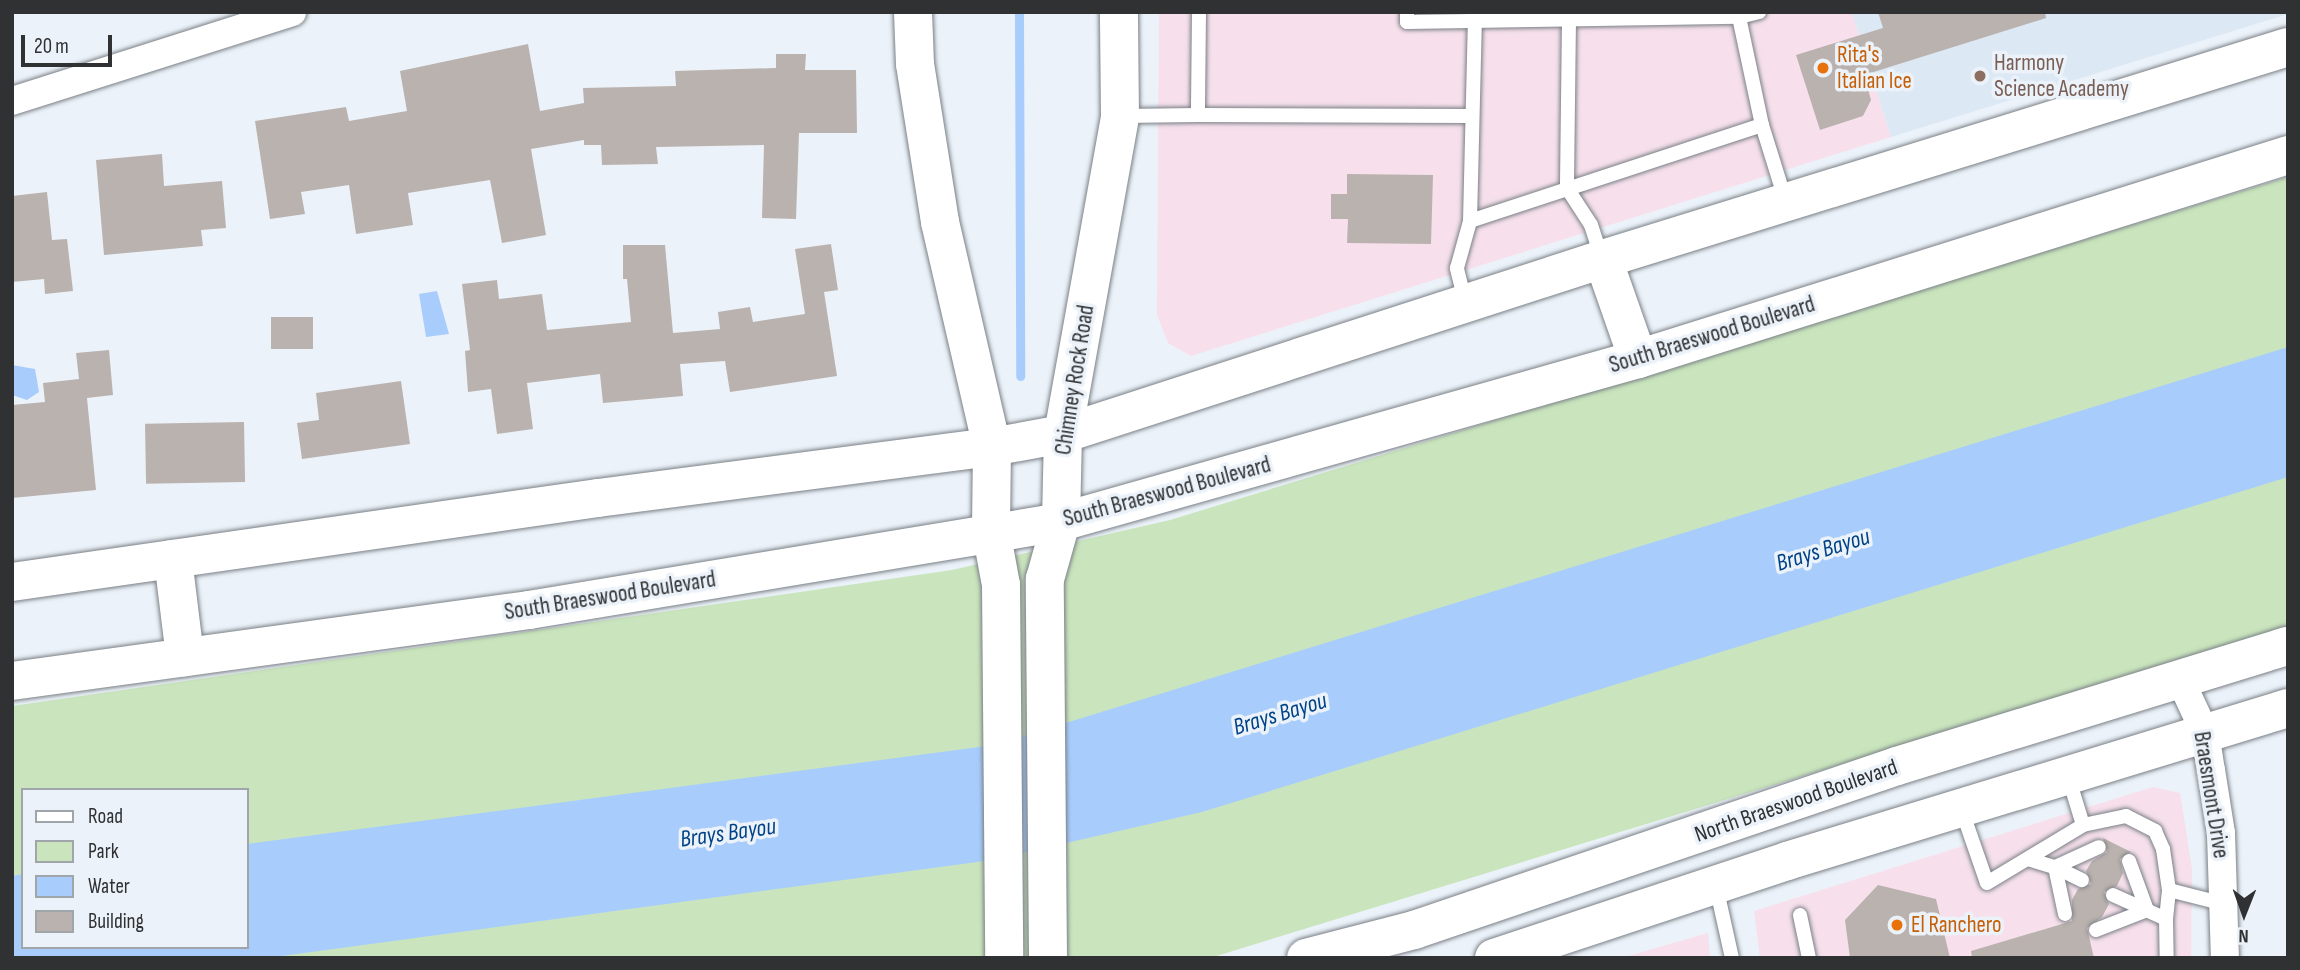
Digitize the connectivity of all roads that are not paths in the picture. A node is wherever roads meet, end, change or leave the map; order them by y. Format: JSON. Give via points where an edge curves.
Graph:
{"nodes":[{"id":1,"x":292,"y":12,"type":"edge"},
{"id":2,"x":913,"y":12,"type":"edge"},
{"id":3,"x":1119,"y":12,"type":"edge"},
{"id":4,"x":1199,"y":12,"type":"edge"},
{"id":5,"x":1407,"y":12,"type":"edge"},
{"id":6,"x":1759,"y":12,"type":"edge"},
{"id":7,"x":1739,"y":17,"type":"junction"},
{"id":8,"x":1569,"y":20,"type":"junction"},
{"id":9,"x":1475,"y":21,"type":"junction"},
{"id":10,"x":2288,"y":47,"type":"edge"},
{"id":11,"x":12,"y":101,"type":"edge"},
{"id":12,"x":1198,"y":115,"type":"junction"},
{"id":13,"x":1120,"y":116,"type":"junction"},
{"id":14,"x":1472,"y":116,"type":"junction"},
{"id":15,"x":1762,"y":125,"type":"junction"},
{"id":16,"x":2288,"y":155,"type":"edge"},
{"id":17,"x":1567,"y":188,"type":"junction"},
{"id":18,"x":1787,"y":203,"type":"junction"},
{"id":19,"x":1470,"y":221,"type":"junction"},
{"id":20,"x":1603,"y":259,"type":"junction"},
{"id":21,"x":1466,"y":304,"type":"junction"},
{"id":22,"x":1638,"y":359,"type":"junction"},
{"id":23,"x":1063,"y":434,"type":"junction"},
{"id":24,"x":992,"y":447,"type":"junction"},
{"id":25,"x":1061,"y":522,"type":"junction"},
{"id":26,"x":991,"y":531,"type":"junction"},
{"id":27,"x":173,"y":559,"type":"junction"},
{"id":28,"x":12,"y":582,"type":"edge"},
{"id":29,"x":2288,"y":646,"type":"edge"},
{"id":30,"x":185,"y":657,"type":"junction"},
{"id":31,"x":2180,"y":678,"type":"junction"},
{"id":32,"x":12,"y":681,"type":"edge"},
{"id":33,"x":2288,"y":708,"type":"edge"},
{"id":34,"x":2204,"y":733,"type":"junction"},
{"id":35,"x":2067,"y":775,"type":"junction"},
{"id":36,"x":1961,"y":808,"type":"junction"},
{"id":37,"x":2083,"y":825,"type":"junction"},
{"id":38,"x":2099,"y":847,"type":"dead end"},
{"id":39,"x":2028,"y":859,"type":"junction"},
{"id":40,"x":2129,"y":861,"type":"dead end"},
{"id":41,"x":2055,"y":867,"type":"junction"},
{"id":42,"x":2082,"y":880,"type":"dead end"},
{"id":43,"x":1716,"y":885,"type":"junction"},
{"id":44,"x":2169,"y":890,"type":"junction"},
{"id":45,"x":2113,"y":895,"type":"dead end"},
{"id":46,"x":2224,"y":904,"type":"junction"},
{"id":47,"x":2147,"y":910,"type":"junction"},
{"id":48,"x":2065,"y":914,"type":"dead end"},
{"id":49,"x":1800,"y":915,"type":"dead end"},
{"id":50,"x":2166,"y":919,"type":"junction"},
{"id":51,"x":2096,"y":930,"type":"dead end"},
{"id":52,"x":1048,"y":957,"type":"edge"},
{"id":53,"x":1004,"y":958,"type":"edge"},
{"id":54,"x":1306,"y":958,"type":"edge"},
{"id":55,"x":1494,"y":958,"type":"edge"},
{"id":56,"x":1732,"y":958,"type":"edge"},
{"id":57,"x":1809,"y":958,"type":"edge"},
{"id":58,"x":2167,"y":958,"type":"edge"},
{"id":59,"x":2225,"y":958,"type":"edge"}],
"edges":[{"from":1,"to":11,"type":"street"},
{"from":2,"to":24,"type":"main road","via":[[915,64],[940,222]]},
{"from":3,"to":13,"type":"main road","name":"Chimney Rock Road"},
{"from":4,"to":12,"type":"lane"},
{"from":5,"to":9,"type":"lane","via":[[1407,22]]},
{"from":6,"to":7,"type":"lane"},
{"from":7,"to":8,"type":"lane"},
{"from":7,"to":15,"type":"lane"},
{"from":8,"to":9,"type":"lane"},
{"from":8,"to":17,"type":"lane"},
{"from":9,"to":14,"type":"lane"},
{"from":10,"to":18,"type":"main road"},
{"from":12,"to":13,"type":"lane"},
{"from":12,"to":14,"type":"lane"},
{"from":13,"to":23,"type":"main road","name":"Chimney Rock Road"},
{"from":14,"to":19,"type":"lane"},
{"from":15,"to":17,"type":"lane"},
{"from":15,"to":18,"type":"lane"},
{"from":16,"to":22,"type":"main road","name":"South Braeswood Boulevard"},
{"from":17,"to":19,"type":"lane"},
{"from":17,"to":20,"type":"lane","via":[[1591,225]]},
{"from":18,"to":20,"type":"main road"},
{"from":19,"to":21,"type":"lane","via":[[1457,268]]},
{"from":20,"to":21,"type":"main road"},
{"from":20,"to":22,"type":"main road"},
{"from":21,"to":23,"type":"main road"},
{"from":22,"to":25,"type":"main road","name":"South Braeswood Boulevard"},
{"from":23,"to":24,"type":"main road"},
{"from":23,"to":25,"type":"main road","name":"Chimney Rock Road"},
{"from":24,"to":26,"type":"main road"},
{"from":24,"to":27,"type":"main road"},
{"from":25,"to":26,"type":"main road","name":"South Braeswood Boulevard"},
{"from":25,"to":52,"type":"main road","name":"Chimney Rock Road","via":[[1045,579]]},
{"from":26,"to":30,"type":"main road","name":"South Braeswood Boulevard","via":[[528,610]]},
{"from":26,"to":53,"type":"main road","via":[[1001,585]]},
{"from":27,"to":28,"type":"main road"},
{"from":27,"to":30,"type":"main road"},
{"from":29,"to":31,"type":"main road","name":"North Braeswood Boulevard"},
{"from":30,"to":32,"type":"main road","name":"South Braeswood Boulevard"},
{"from":31,"to":34,"type":"street","name":"Braesmont Drive"},
{"from":31,"to":54,"type":"main road","name":"North Braeswood Boulevard","via":[[1897,766],[1414,930]]},
{"from":33,"to":34,"type":"main road"},
{"from":34,"to":35,"type":"main road"},
{"from":34,"to":46,"type":"street","name":"Braesmont Drive","via":[[2221,833]]},
{"from":35,"to":36,"type":"main road"},
{"from":35,"to":37,"type":"lane"},
{"from":36,"to":39,"type":"lane","via":[[1987,883]]},
{"from":36,"to":43,"type":"main road"},
{"from":37,"to":39,"type":"lane"},
{"from":37,"to":44,"type":"lane","via":[[2126,816],[2155,831],[2164,849]]},
{"from":38,"to":41,"type":"lane"},
{"from":39,"to":41,"type":"lane"},
{"from":40,"to":47,"type":"lane"},
{"from":41,"to":42,"type":"lane"},
{"from":41,"to":48,"type":"lane"},
{"from":43,"to":55,"type":"main road"},
{"from":43,"to":56,"type":"lane"},
{"from":44,"to":46,"type":"lane"},
{"from":44,"to":50,"type":"lane"},
{"from":45,"to":47,"type":"lane"},
{"from":46,"to":59,"type":"street","name":"Braesmont Drive"},
{"from":47,"to":50,"type":"lane"},
{"from":47,"to":51,"type":"lane"},
{"from":49,"to":57,"type":"lane"},
{"from":50,"to":58,"type":"lane"}]}
